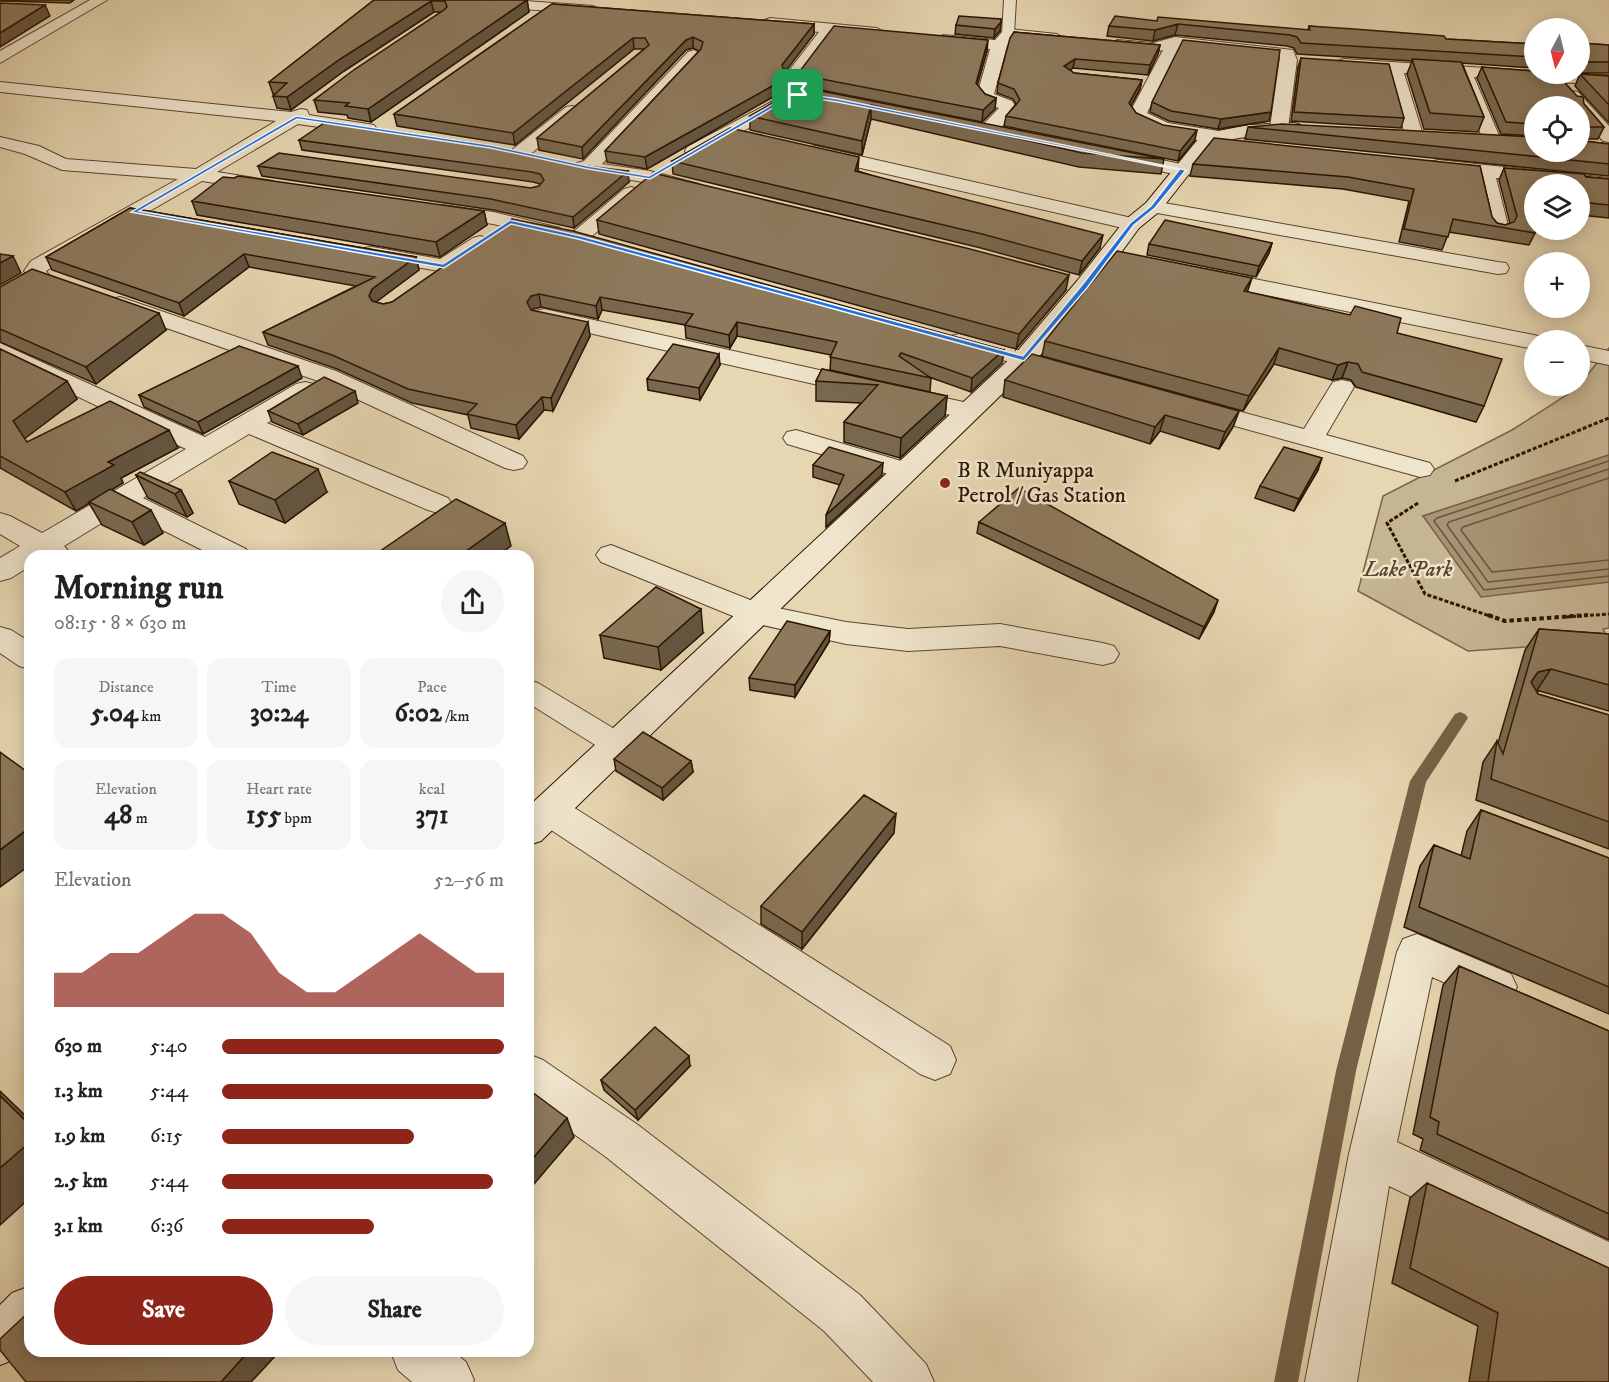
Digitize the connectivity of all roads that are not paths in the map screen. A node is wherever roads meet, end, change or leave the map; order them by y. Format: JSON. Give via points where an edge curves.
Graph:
{"nodes":[{"id":1,"x":100,"y":0,"type":"edge"},
{"id":2,"x":450,"y":0,"type":"edge"},
{"id":3,"x":1010,"y":0,"type":"edge"},
{"id":4,"x":550,"y":7,"type":"junction"},
{"id":5,"x":59,"y":9,"type":"dead end"},
{"id":6,"x":82,"y":10,"type":"junction"},
{"id":7,"x":607,"y":11,"type":"edge"},
{"id":8,"x":531,"y":21,"type":"edge"},
{"id":9,"x":758,"y":22,"type":"edge"},
{"id":10,"x":829,"y":29,"type":"junction"},
{"id":11,"x":897,"y":35,"type":"edge"},
{"id":12,"x":931,"y":38,"type":"edge"},
{"id":13,"x":0,"y":39,"type":"edge"},
{"id":14,"x":1004,"y":39,"type":"junction"},
{"id":15,"x":30,"y":40,"type":"junction"},
{"id":16,"x":1076,"y":40,"type":"edge"},
{"id":17,"x":1175,"y":42,"type":"junction"},
{"id":18,"x":1098,"y":43,"type":"edge"},
{"id":19,"x":694,"y":55,"type":"edge"},
{"id":20,"x":0,"y":58,"type":"edge"},
{"id":21,"x":1324,"y":62,"type":"edge"},
{"id":22,"x":1395,"y":68,"type":"junction"},
{"id":23,"x":1464,"y":72,"type":"junction"},
{"id":24,"x":1524,"y":74,"type":"edge"},
{"id":25,"x":792,"y":77,"type":"edge"},
{"id":26,"x":1590,"y":78,"type":"edge"},
{"id":27,"x":1131,"y":80,"type":"edge"},
{"id":28,"x":1609,"y":80,"type":"edge"},
{"id":29,"x":1155,"y":83,"type":"junction"},
{"id":30,"x":1562,"y":84,"type":"edge"},
{"id":31,"x":0,"y":87,"type":"edge"},
{"id":32,"x":804,"y":95,"type":"edge"},
{"id":33,"x":590,"y":97,"type":"edge"},
{"id":34,"x":314,"y":104,"type":"dead end"},
{"id":35,"x":296,"y":118,"type":"junction"},
{"id":36,"x":963,"y":126,"type":"edge"},
{"id":37,"x":382,"y":128,"type":"edge"},
{"id":38,"x":1278,"y":128,"type":"junction"},
{"id":39,"x":1312,"y":129,"type":"edge"},
{"id":40,"x":986,"y":131,"type":"junction"},
{"id":41,"x":726,"y":132,"type":"junction"},
{"id":42,"x":1006,"y":134,"type":"edge"},
{"id":43,"x":1391,"y":134,"type":"edge"},
{"id":44,"x":1414,"y":135,"type":"junction"},
{"id":45,"x":1436,"y":136,"type":"edge"},
{"id":46,"x":1609,"y":137,"type":"edge"},
{"id":47,"x":760,"y":139,"type":"edge"},
{"id":48,"x":1212,"y":139,"type":"junction"},
{"id":49,"x":1470,"y":139,"type":"edge"},
{"id":50,"x":1492,"y":140,"type":"junction"},
{"id":51,"x":1513,"y":141,"type":"edge"},
{"id":52,"x":0,"y":142,"type":"edge"},
{"id":53,"x":793,"y":147,"type":"edge"},
{"id":54,"x":1590,"y":147,"type":"edge"},
{"id":55,"x":242,"y":148,"type":"junction"},
{"id":56,"x":1263,"y":148,"type":"edge"},
{"id":57,"x":1609,"y":148,"type":"edge"},
{"id":58,"x":500,"y":149,"type":"edge"},
{"id":59,"x":520,"y":153,"type":"junction"},
{"id":60,"x":277,"y":154,"type":"edge"},
{"id":61,"x":1105,"y":154,"type":"edge"},
{"id":62,"x":543,"y":158,"type":"edge"},
{"id":63,"x":565,"y":163,"type":"edge"},
{"id":64,"x":1415,"y":164,"type":"edge"},
{"id":65,"x":588,"y":168,"type":"junction"},
{"id":66,"x":1183,"y":170,"type":"junction"},
{"id":67,"x":1485,"y":171,"type":"junction"},
{"id":68,"x":199,"y":175,"type":"junction"},
{"id":69,"x":650,"y":177,"type":"junction"},
{"id":70,"x":1609,"y":184,"type":"edge"},
{"id":71,"x":281,"y":187,"type":"edge"},
{"id":72,"x":715,"y":193,"type":"edge"},
{"id":73,"x":422,"y":208,"type":"edge"},
{"id":74,"x":134,"y":212,"type":"junction"},
{"id":75,"x":1143,"y":216,"type":"junction"},
{"id":76,"x":168,"y":218,"type":"edge"},
{"id":77,"x":510,"y":222,"type":"junction"},
{"id":78,"x":1499,"y":229,"type":"edge"},
{"id":79,"x":579,"y":237,"type":"junction"},
{"id":80,"x":602,"y":244,"type":"edge"},
{"id":81,"x":352,"y":250,"type":"edge"},
{"id":82,"x":444,"y":266,"type":"junction"},
{"id":83,"x":1498,"y":268,"type":"dead end"},
{"id":84,"x":1190,"y":272,"type":"edge"},
{"id":85,"x":424,"y":280,"type":"edge"},
{"id":86,"x":61,"y":283,"type":"edge"},
{"id":87,"x":105,"y":298,"type":"edge"},
{"id":88,"x":542,"y":316,"type":"edge"},
{"id":89,"x":945,"y":337,"type":"edge"},
{"id":90,"x":1524,"y":340,"type":"edge"},
{"id":91,"x":0,"y":350,"type":"edge"},
{"id":92,"x":1590,"y":354,"type":"edge"},
{"id":93,"x":1609,"y":358,"type":"edge"},
{"id":94,"x":1024,"y":359,"type":"junction"},
{"id":95,"x":1082,"y":375,"type":"edge"},
{"id":96,"x":327,"y":376,"type":"junction"},
{"id":97,"x":1342,"y":387,"type":"dead end"},
{"id":98,"x":1173,"y":401,"type":"edge"},
{"id":99,"x":968,"y":411,"type":"junction"},
{"id":100,"x":248,"y":424,"type":"junction"},
{"id":101,"x":796,"y":438,"type":"dead end"},
{"id":102,"x":1310,"y":440,"type":"junction"},
{"id":103,"x":206,"y":448,"type":"junction"},
{"id":104,"x":514,"y":462,"type":"dead end"},
{"id":105,"x":1420,"y":469,"type":"dead end"},
{"id":106,"x":905,"y":471,"type":"junction"},
{"id":107,"x":123,"y":498,"type":"junction"},
{"id":108,"x":438,"y":504,"type":"dead end"},
{"id":109,"x":0,"y":522,"type":"edge"},
{"id":110,"x":49,"y":550,"type":"edge"},
{"id":111,"x":52,"y":550,"type":"edge"},
{"id":112,"x":224,"y":550,"type":"edge"},
{"id":113,"x":612,"y":555,"type":"dead end"},
{"id":114,"x":24,"y":562,"type":"edge"},
{"id":115,"x":0,"y":571,"type":"edge"},
{"id":116,"x":756,"y":614,"type":"junction"},
{"id":117,"x":0,"y":638,"type":"edge"},
{"id":118,"x":24,"y":654,"type":"edge"},
{"id":119,"x":1103,"y":654,"type":"dead end"},
{"id":120,"x":534,"y":694,"type":"edge"},
{"id":121,"x":618,"y":744,"type":"junction"},
{"id":122,"x":538,"y":820,"type":"edge"},
{"id":123,"x":1534,"y":1003,"type":"edge"},
{"id":124,"x":935,"y":1060,"type":"dead end"},
{"id":125,"x":534,"y":1079,"type":"edge"},
{"id":126,"x":1372,"y":1154,"type":"junction"},
{"id":127,"x":1609,"y":1267,"type":"edge"},
{"id":128,"x":24,"y":1317,"type":"edge"},
{"id":129,"x":0,"y":1340,"type":"edge"},
{"id":130,"x":908,"y":1382,"type":"edge"},
{"id":131,"x":1331,"y":1382,"type":"edge"}],
"edges":[{"from":1,"to":6,"type":"street"},
{"from":2,"to":4,"type":"street"},
{"from":3,"to":14,"type":"lane"},
{"from":4,"to":7,"type":"street"},
{"from":4,"to":8,"type":"street"},
{"from":5,"to":6,"type":"street"},
{"from":6,"to":15,"type":"street"},
{"from":9,"to":10,"type":"street"},
{"from":10,"to":11,"type":"street"},
{"from":10,"to":25,"type":"street"},
{"from":12,"to":14,"type":"street"},
{"from":13,"to":15,"type":"street"},
{"from":14,"to":16,"type":"street"},
{"from":14,"to":40,"type":"street","via":[[986,95],[1008,109]]},
{"from":15,"to":20,"type":"street"},
{"from":17,"to":18,"type":"street","via":[[1154,48]]},
{"from":17,"to":29,"type":"street"},
{"from":17,"to":38,"type":"street","via":[[1287,53],[1294,60]]},
{"from":19,"to":65,"type":"street"},
{"from":21,"to":22,"type":"street"},
{"from":22,"to":23,"type":"street"},
{"from":22,"to":44,"type":"street"},
{"from":23,"to":24,"type":"street"},
{"from":23,"to":50,"type":"street"},
{"from":26,"to":28,"type":"street"},
{"from":27,"to":29,"type":"street"},
{"from":29,"to":48,"type":"street","via":[[1138,114],[1143,120]]},
{"from":30,"to":46,"type":"street"},
{"from":31,"to":35,"type":"street"},
{"from":32,"to":41,"type":"street","via":[[789,97]]},
{"from":33,"to":59,"type":"street"},
{"from":34,"to":35,"type":"street"},
{"from":35,"to":37,"type":"street"},
{"from":35,"to":55,"type":"street"},
{"from":36,"to":40,"type":"street"},
{"from":38,"to":39,"type":"street"},
{"from":38,"to":48,"type":"street"},
{"from":40,"to":42,"type":"street"},
{"from":41,"to":47,"type":"street"},
{"from":41,"to":69,"type":"street"},
{"from":43,"to":44,"type":"street"},
{"from":44,"to":45,"type":"street"},
{"from":48,"to":56,"type":"street"},
{"from":48,"to":66,"type":"street"},
{"from":49,"to":50,"type":"street"},
{"from":50,"to":51,"type":"street"},
{"from":52,"to":68,"type":"street","via":[[32,150],[62,164]]},
{"from":53,"to":75,"type":"street"},
{"from":54,"to":57,"type":"street"},
{"from":55,"to":60,"type":"street"},
{"from":55,"to":68,"type":"street"},
{"from":58,"to":59,"type":"street"},
{"from":59,"to":62,"type":"street"},
{"from":61,"to":66,"type":"street"},
{"from":63,"to":65,"type":"street"},
{"from":64,"to":67,"type":"street"},
{"from":65,"to":69,"type":"street"},
{"from":66,"to":75,"type":"street"},
{"from":67,"to":70,"type":"street"},
{"from":67,"to":78,"type":"street"},
{"from":68,"to":71,"type":"street"},
{"from":68,"to":74,"type":"street"},
{"from":69,"to":72,"type":"street"},
{"from":69,"to":79,"type":"street"},
{"from":73,"to":77,"type":"street"},
{"from":74,"to":76,"type":"street"},
{"from":74,"to":86,"type":"street","via":[[51,258],[39,266],[29,281]]},
{"from":75,"to":83,"type":"street"},
{"from":75,"to":94,"type":"street","via":[[1120,258],[1074,283]]},
{"from":77,"to":79,"type":"street"},
{"from":77,"to":82,"type":"street"},
{"from":79,"to":80,"type":"street"},
{"from":81,"to":82,"type":"street"},
{"from":82,"to":85,"type":"street"},
{"from":84,"to":90,"type":"street"},
{"from":87,"to":96,"type":"street"},
{"from":88,"to":99,"type":"street"},
{"from":89,"to":94,"type":"street"},
{"from":91,"to":103,"type":"street"},
{"from":92,"to":93,"type":"street"},
{"from":94,"to":95,"type":"street"},
{"from":94,"to":99,"type":"street"},
{"from":96,"to":100,"type":"street"},
{"from":96,"to":104,"type":"street"},
{"from":97,"to":102,"type":"street"},
{"from":98,"to":102,"type":"street"},
{"from":99,"to":106,"type":"street"},
{"from":100,"to":103,"type":"street"},
{"from":100,"to":108,"type":"street"},
{"from":101,"to":106,"type":"street"},
{"from":102,"to":105,"type":"street"},
{"from":103,"to":107,"type":"street"},
{"from":106,"to":116,"type":"street"},
{"from":107,"to":111,"type":"street"},
{"from":107,"to":112,"type":"street"},
{"from":109,"to":110,"type":"street"},
{"from":113,"to":116,"type":"street"},
{"from":114,"to":115,"type":"street"},
{"from":116,"to":119,"type":"street","via":[[846,633],[908,640],[1000,635]]},
{"from":116,"to":121,"type":"street"},
{"from":117,"to":118,"type":"street"},
{"from":120,"to":121,"type":"lane"},
{"from":121,"to":122,"type":"street"},
{"from":122,"to":124,"type":"street"},
{"from":123,"to":126,"type":"street","via":[[1417,952]]},
{"from":125,"to":130,"type":"street","via":[[622,1140],[842,1313]]},
{"from":126,"to":127,"type":"street"},
{"from":126,"to":131,"type":"street"},
{"from":128,"to":129,"type":"street"}]}
